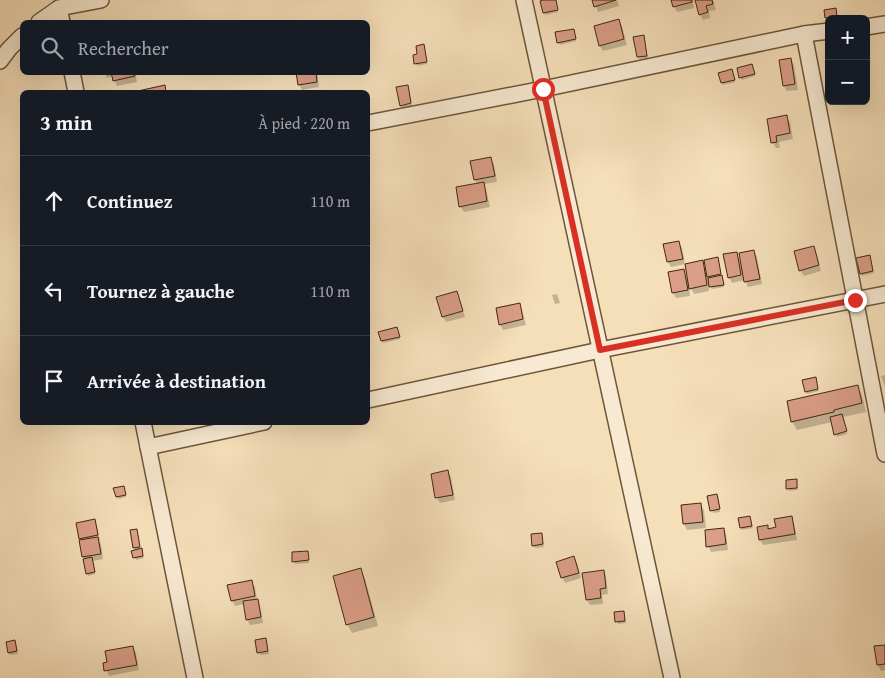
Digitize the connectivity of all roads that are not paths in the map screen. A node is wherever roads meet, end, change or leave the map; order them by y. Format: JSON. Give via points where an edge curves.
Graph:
{"nodes":[{"id":1,"x":100,"y":0,"type":"edge"},
{"id":2,"x":524,"y":0,"type":"edge"},
{"id":3,"x":61,"y":15,"type":"edge"},
{"id":4,"x":45,"y":20,"type":"edge"},
{"id":5,"x":885,"y":24,"type":"edge"},
{"id":6,"x":870,"y":26,"type":"edge"},
{"id":7,"x":825,"y":31,"type":"edge"},
{"id":8,"x":804,"y":34,"type":"junction"},
{"id":9,"x":20,"y":38,"type":"edge"},
{"id":10,"x":0,"y":61,"type":"edge"},
{"id":11,"x":73,"y":75,"type":"edge"},
{"id":12,"x":543,"y":89,"type":"junction"},
{"id":13,"x":76,"y":90,"type":"edge"},
{"id":14,"x":370,"y":123,"type":"edge"},
{"id":15,"x":885,"y":294,"type":"edge"},
{"id":16,"x":855,"y":300,"type":"junction"},
{"id":17,"x":600,"y":350,"type":"junction"},
{"id":18,"x":370,"y":400,"type":"edge"},
{"id":19,"x":144,"y":425,"type":"edge"},
{"id":20,"x":251,"y":425,"type":"edge"},
{"id":21,"x":148,"y":448,"type":"junction"},
{"id":22,"x":885,"y":454,"type":"edge"},
{"id":23,"x":195,"y":678,"type":"edge"},
{"id":24,"x":672,"y":678,"type":"edge"}],
"edges":[{"from":1,"to":3,"type":"street"},
{"from":2,"to":12,"type":"street"},
{"from":3,"to":4,"type":"street"},
{"from":5,"to":6,"type":"street"},
{"from":7,"to":8,"type":"street"},
{"from":8,"to":12,"type":"street"},
{"from":8,"to":16,"type":"street"},
{"from":9,"to":10,"type":"street"},
{"from":11,"to":13,"type":"street"},
{"from":12,"to":14,"type":"street"},
{"from":12,"to":17,"type":"street"},
{"from":15,"to":16,"type":"street"},
{"from":16,"to":17,"type":"street"},
{"from":16,"to":22,"type":"street"},
{"from":17,"to":18,"type":"street"},
{"from":17,"to":24,"type":"street"},
{"from":19,"to":21,"type":"street"},
{"from":20,"to":21,"type":"street"},
{"from":21,"to":23,"type":"street"}]}
